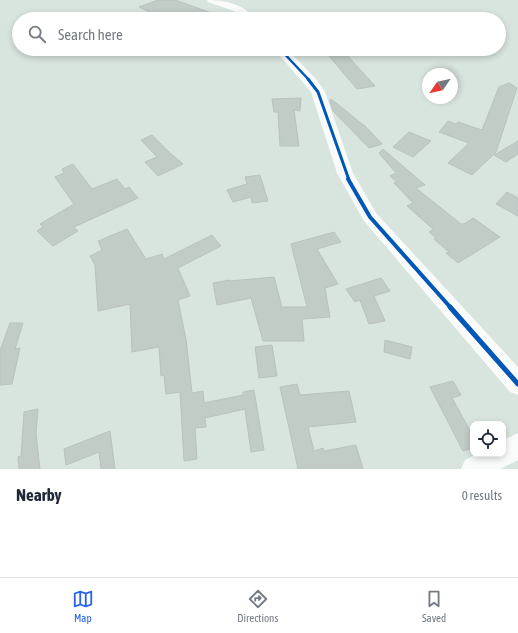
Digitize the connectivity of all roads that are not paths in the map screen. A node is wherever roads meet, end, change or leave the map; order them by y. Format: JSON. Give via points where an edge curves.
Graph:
{"nodes":[{"id":1,"x":212,"y":0,"type":"edge"},
{"id":2,"x":242,"y":12,"type":"edge"},
{"id":3,"x":287,"y":56,"type":"edge"},
{"id":4,"x":518,"y":384,"type":"edge"},
{"id":5,"x":518,"y":446,"type":"edge"},
{"id":6,"x":474,"y":469,"type":"edge"}],
"edges":[{"from":1,"to":2,"type":"street"},
{"from":3,"to":4,"type":"street","via":[[318,92],[345,173],[370,217]]},
{"from":5,"to":6,"type":"street"}]}
